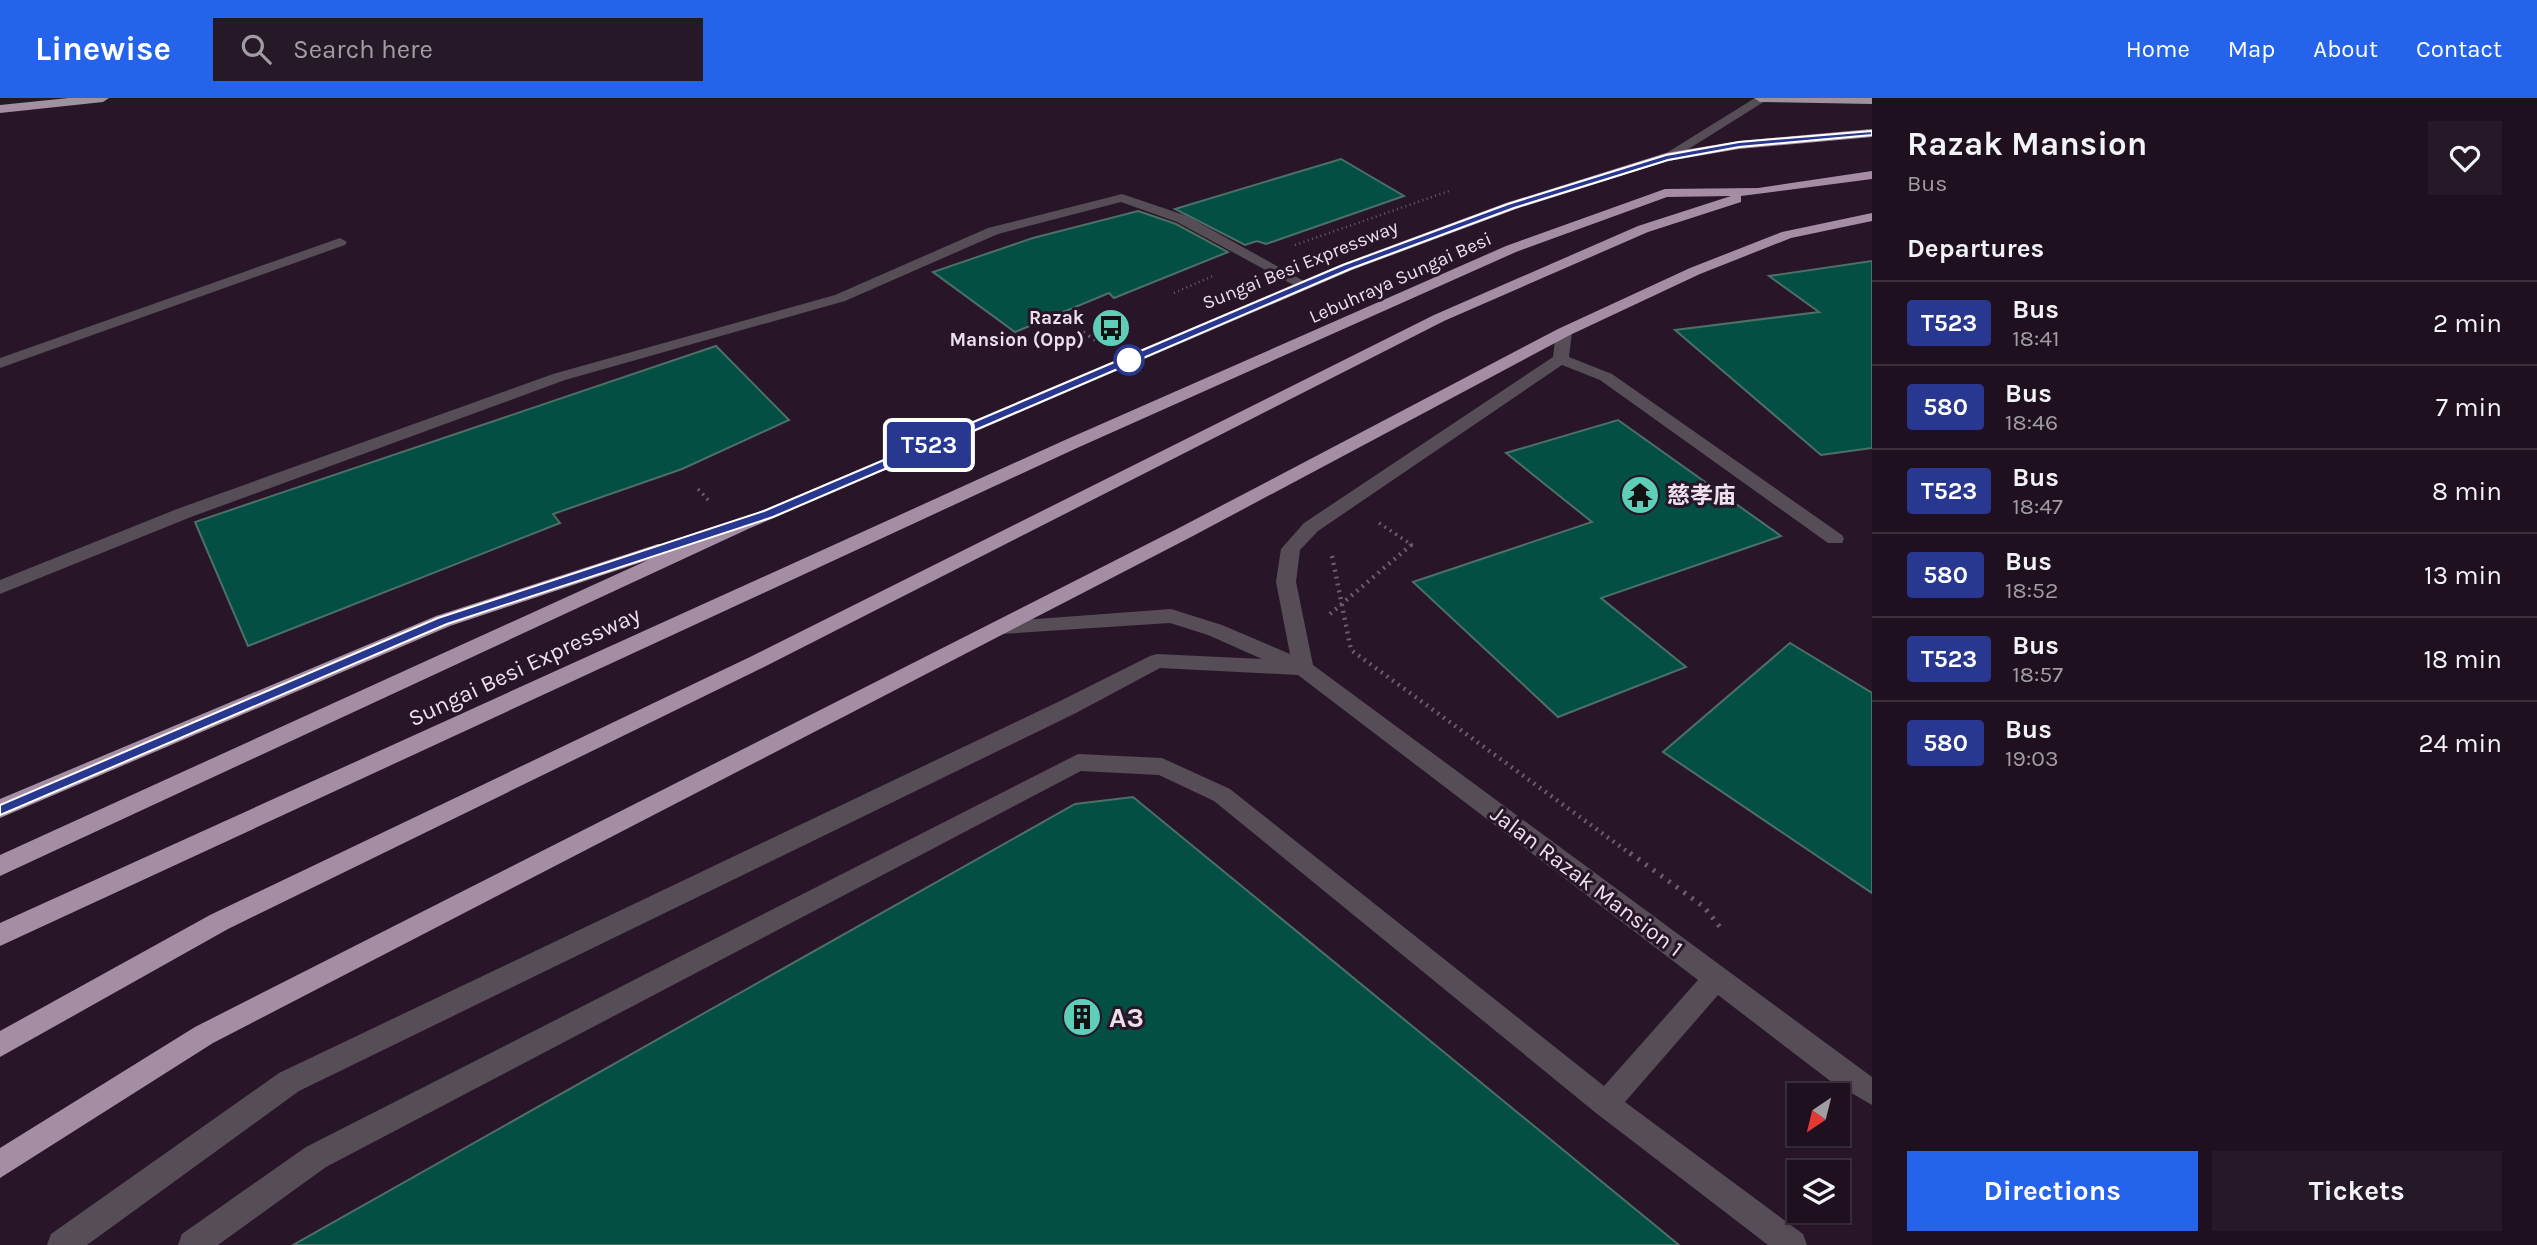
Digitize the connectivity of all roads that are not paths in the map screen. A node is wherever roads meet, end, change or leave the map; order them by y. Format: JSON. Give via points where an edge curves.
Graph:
{"nodes":[{"id":1,"x":103,"y":98,"type":"edge"},
{"id":2,"x":1762,"y":98,"type":"edge"},
{"id":3,"x":1872,"y":100,"type":"edge"},
{"id":4,"x":0,"y":109,"type":"edge"},
{"id":5,"x":1872,"y":133,"type":"edge"},
{"id":6,"x":1666,"y":158,"type":"junction"},
{"id":7,"x":1872,"y":175,"type":"edge"},
{"id":8,"x":1758,"y":192,"type":"junction"},
{"id":9,"x":1872,"y":217,"type":"edge"},
{"id":10,"x":341,"y":242,"type":"dead end"},
{"id":11,"x":1304,"y":285,"type":"junction"},
{"id":12,"x":1564,"y":332,"type":"junction"},
{"id":13,"x":1561,"y":359,"type":"junction"},
{"id":14,"x":0,"y":363,"type":"edge"},
{"id":15,"x":1071,"y":444,"type":"joint"},
{"id":16,"x":769,"y":514,"type":"junction"},
{"id":17,"x":1835,"y":539,"type":"dead end"},
{"id":18,"x":0,"y":587,"type":"edge"},
{"id":19,"x":1000,"y":627,"type":"junction"},
{"id":20,"x":1303,"y":668,"type":"junction"},
{"id":21,"x":0,"y":809,"type":"edge"},
{"id":22,"x":0,"y":866,"type":"edge"},
{"id":23,"x":0,"y":936,"type":"edge"},
{"id":24,"x":1716,"y":978,"type":"junction"},
{"id":25,"x":0,"y":1045,"type":"edge"},
{"id":26,"x":1872,"y":1092,"type":"edge"},
{"id":27,"x":1606,"y":1104,"type":"junction"},
{"id":28,"x":0,"y":1164,"type":"edge"},
{"id":29,"x":62,"y":1245,"type":"edge"},
{"id":30,"x":193,"y":1245,"type":"edge"},
{"id":31,"x":1792,"y":1245,"type":"edge"}],
"edges":[{"from":1,"to":4,"type":"highway"},
{"from":2,"to":3,"type":"highway"},
{"from":2,"to":6,"type":"street"},
{"from":5,"to":6,"type":"highway","name":"Sungai Besi Expressway","via":[[1739,145]]},
{"from":6,"to":11,"type":"highway","name":"Sungai Besi Expressway","via":[[1511,206]]},
{"from":7,"to":8,"type":"highway"},
{"from":8,"to":15,"type":"highway","name":"Lebuhraya Sungai Besi","via":[[1665,193],[1511,249]]},
{"from":8,"to":25,"type":"highway","via":[[1643,229],[1439,318],[771,654],[219,922]]},
{"from":9,"to":12,"type":"highway","via":[[1787,235],[1695,271]]},
{"from":10,"to":14,"type":"street"},
{"from":11,"to":16,"type":"highway","name":"Sungai Besi Expressway"},
{"from":11,"to":18,"type":"street","via":[[1182,219],[1122,198],[993,231],[840,298],[559,377],[184,513]]},
{"from":12,"to":13,"type":"street"},
{"from":12,"to":19,"type":"highway"},
{"from":13,"to":17,"type":"street","via":[[1606,377]]},
{"from":13,"to":20,"type":"street","via":[[1311,527],[1291,549],[1286,582]]},
{"from":15,"to":23,"type":"highway","name":"Sungai Besi Expressway"},
{"from":16,"to":21,"type":"highway","name":"Sungai Besi Expressway","via":[[443,621]]},
{"from":16,"to":22,"type":"highway","name":"Sungai Besi Expressway"},
{"from":19,"to":20,"type":"street","name":"Jalan Razak Mansion 1","via":[[1171,616]]},
{"from":19,"to":28,"type":"highway","via":[[204,1035]]},
{"from":20,"to":24,"type":"street","name":"Jalan Razak Mansion 1"},
{"from":20,"to":29,"type":"street","via":[[1157,661],[289,1082]]},
{"from":24,"to":26,"type":"street","name":"Jalan Razak Mansion 1"},
{"from":24,"to":27,"type":"street"},
{"from":27,"to":30,"type":"street","via":[[1222,795],[1161,766],[1078,762],[316,1157]]},
{"from":27,"to":31,"type":"street"}]}
